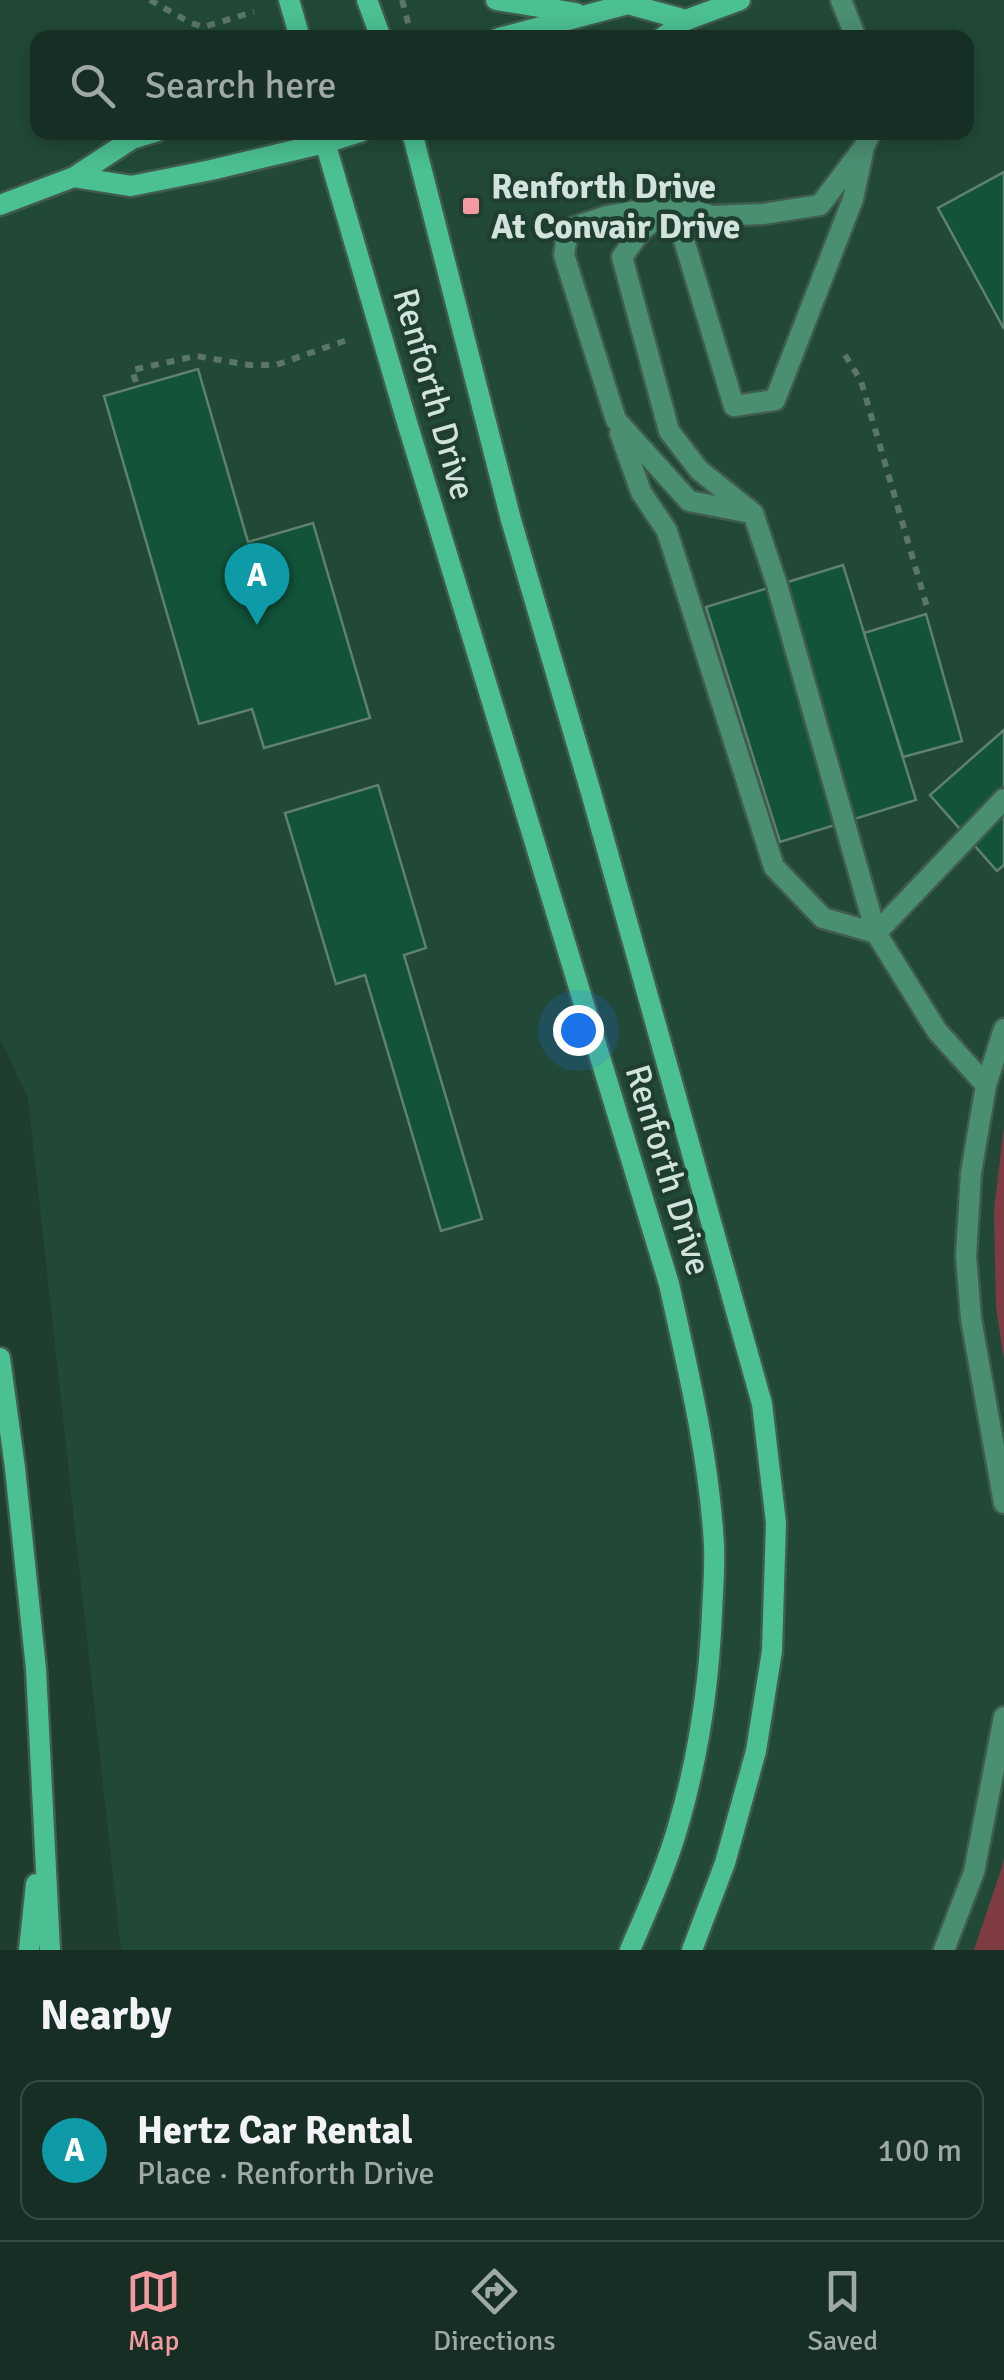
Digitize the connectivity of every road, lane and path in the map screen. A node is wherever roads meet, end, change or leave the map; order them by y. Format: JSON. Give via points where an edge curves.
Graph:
{"nodes":[{"id":1,"x":150,"y":0,"type":"edge"},
{"id":2,"x":290,"y":0,"type":"edge"},
{"id":3,"x":367,"y":0,"type":"edge"},
{"id":4,"x":402,"y":0,"type":"edge"},
{"id":5,"x":496,"y":0,"type":"edge"},
{"id":6,"x":740,"y":0,"type":"edge"},
{"id":7,"x":841,"y":0,"type":"edge"},
{"id":8,"x":254,"y":12,"type":"dead end"},
{"id":9,"x":588,"y":15,"type":"junction"},
{"id":10,"x":686,"y":20,"type":"junction"},
{"id":11,"x":410,"y":26,"type":"dead end"},
{"id":12,"x":298,"y":30,"type":"edge"},
{"id":13,"x":377,"y":30,"type":"edge"},
{"id":14,"x":530,"y":30,"type":"edge"},
{"id":15,"x":673,"y":30,"type":"edge"},
{"id":16,"x":853,"y":30,"type":"edge"},
{"id":17,"x":130,"y":140,"type":"edge"},
{"id":18,"x":317,"y":140,"type":"edge"},
{"id":19,"x":325,"y":140,"type":"edge"},
{"id":20,"x":414,"y":140,"type":"edge"},
{"id":21,"x":868,"y":140,"type":"edge"},
{"id":22,"x":74,"y":177,"type":"junction"},
{"id":23,"x":0,"y":204,"type":"edge"},
{"id":24,"x":673,"y":204,"type":"junction"},
{"id":25,"x":347,"y":340,"type":"dead end"},
{"id":26,"x":846,"y":355,"type":"dead end"},
{"id":27,"x":136,"y":382,"type":"dead end"},
{"id":28,"x":616,"y":420,"type":"junction"},
{"id":29,"x":753,"y":513,"type":"junction"},
{"id":30,"x":927,"y":607,"type":"dead end"},
{"id":31,"x":1004,"y":799,"type":"edge"},
{"id":32,"x":876,"y":933,"type":"junction"},
{"id":33,"x":1004,"y":1030,"type":"edge"},
{"id":34,"x":986,"y":1085,"type":"junction"},
{"id":35,"x":0,"y":1358,"type":"edge"},
{"id":36,"x":1004,"y":1503,"type":"edge"},
{"id":37,"x":1004,"y":1718,"type":"edge"},
{"id":38,"x":43,"y":1822,"type":"junction"},
{"id":39,"x":30,"y":1950,"type":"edge"},
{"id":40,"x":50,"y":1950,"type":"edge"},
{"id":41,"x":630,"y":1950,"type":"edge"},
{"id":42,"x":692,"y":1950,"type":"edge"},
{"id":43,"x":944,"y":1950,"type":"edge"}],
"edges":[{"from":1,"to":8,"type":"path","via":[[203,27]]},
{"from":2,"to":12,"type":"main road"},
{"from":3,"to":13,"type":"main road"},
{"from":4,"to":11,"type":"path"},
{"from":5,"to":9,"type":"main road"},
{"from":6,"to":10,"type":"main road"},
{"from":7,"to":16,"type":"lane"},
{"from":9,"to":10,"type":"main road","via":[[628,4]]},
{"from":9,"to":14,"type":"main road"},
{"from":10,"to":15,"type":"main road"},
{"from":17,"to":22,"type":"main road"},
{"from":18,"to":22,"type":"main road","via":[[131,186]]},
{"from":19,"to":41,"type":"main road","name":"Renforth Drive","via":[[669,1284],[700,1421],[714,1547],[706,1703],[679,1824]]},
{"from":20,"to":42,"type":"main road","name":"Renforth Drive","via":[[511,520],[762,1404],[776,1523],[772,1651],[756,1752]]},
{"from":21,"to":24,"type":"lane","via":[[820,204],[712,216]]},
{"from":21,"to":24,"type":"lane","via":[[853,200],[775,400],[734,406]]},
{"from":22,"to":23,"type":"main road"},
{"from":24,"to":28,"type":"lane","via":[[568,229],[564,255]]},
{"from":24,"to":29,"type":"lane","via":[[622,257],[669,431],[699,470]]},
{"from":25,"to":27,"type":"path","via":[[276,364],[178,358],[132,370]]},
{"from":26,"to":30,"type":"path","via":[[860,381]]},
{"from":28,"to":29,"type":"lane","via":[[689,501]]},
{"from":28,"to":32,"type":"lane","via":[[641,492],[667,531],[774,867],[823,918]]},
{"from":29,"to":32,"type":"lane"},
{"from":31,"to":32,"type":"lane"},
{"from":32,"to":34,"type":"lane","via":[[937,1030]]},
{"from":33,"to":34,"type":"lane"},
{"from":34,"to":36,"type":"lane","via":[[966,1256],[970,1318]]},
{"from":35,"to":38,"type":"main road","via":[[36,1669]]},
{"from":37,"to":43,"type":"lane","via":[[974,1872]]},
{"from":38,"to":39,"type":"main road"},
{"from":38,"to":40,"type":"main road"}]}
